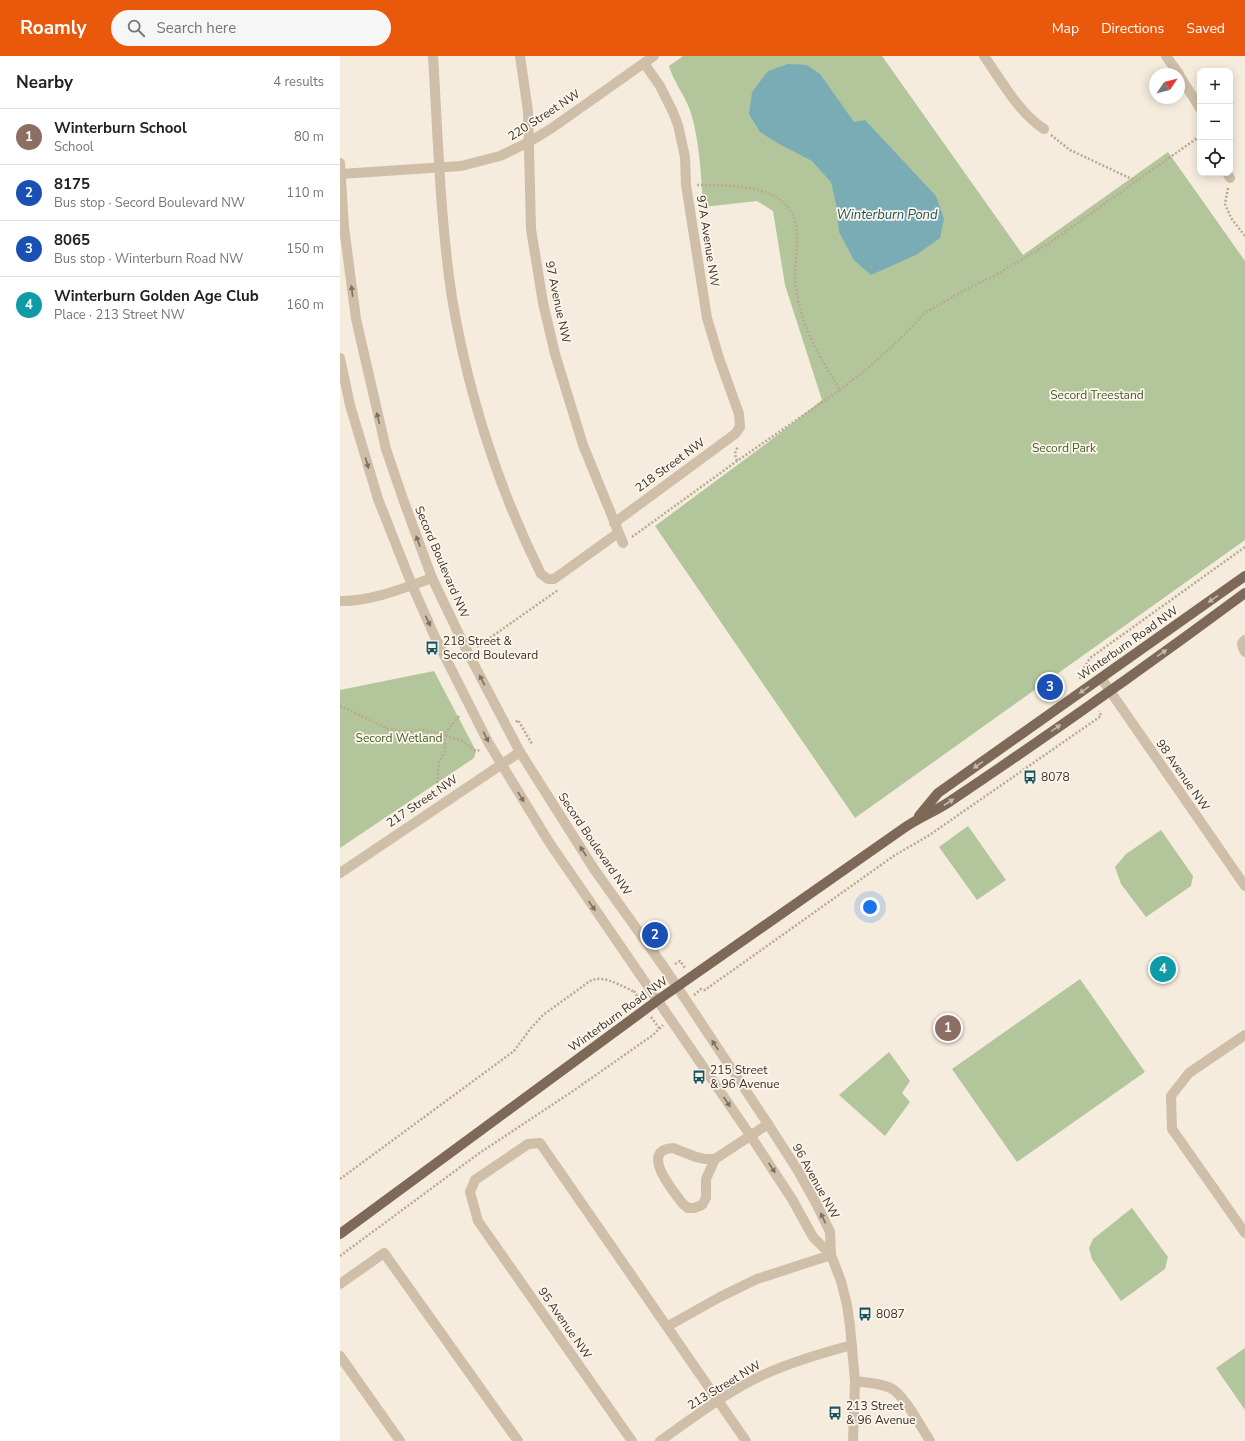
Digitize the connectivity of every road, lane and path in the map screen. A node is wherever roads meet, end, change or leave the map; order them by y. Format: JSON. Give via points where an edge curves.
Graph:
{"nodes":[{"id":1,"x":433,"y":56,"type":"edge"},
{"id":2,"x":520,"y":56,"type":"edge"},
{"id":3,"x":654,"y":56,"type":"edge"},
{"id":4,"x":984,"y":56,"type":"edge"},
{"id":5,"x":1166,"y":56,"type":"edge"},
{"id":6,"x":644,"y":63,"type":"junction"},
{"id":7,"x":1175,"y":68,"type":"edge"},
{"id":8,"x":1185,"y":84,"type":"edge"},
{"id":9,"x":1198,"y":104,"type":"edge"},
{"id":10,"x":1044,"y":129,"type":"joint"},
{"id":11,"x":1197,"y":138,"type":"edge"},
{"id":12,"x":529,"y":142,"type":"junction"},
{"id":13,"x":340,"y":163,"type":"edge"},
{"id":14,"x":440,"y":167,"type":"junction"},
{"id":15,"x":340,"y":174,"type":"edge"},
{"id":16,"x":1229,"y":176,"type":"edge"},
{"id":17,"x":1137,"y":181,"type":"junction"},
{"id":18,"x":686,"y":185,"type":"junction"},
{"id":19,"x":1245,"y":236,"type":"edge"},
{"id":20,"x":340,"y":358,"type":"edge"},
{"id":21,"x":840,"y":390,"type":"junction"},
{"id":22,"x":740,"y":427,"type":"joint"},
{"id":23,"x":614,"y":523,"type":"junction"},
{"id":24,"x":618,"y":533,"type":"junction"},
{"id":25,"x":623,"y":544,"type":"joint"},
{"id":26,"x":1245,"y":576,"type":"edge"},
{"id":27,"x":432,"y":578,"type":"junction"},
{"id":28,"x":412,"y":585,"type":"junction"},
{"id":29,"x":558,"y":589,"type":"dead end"},
{"id":30,"x":1245,"y":593,"type":"edge"},
{"id":31,"x":340,"y":601,"type":"edge"},
{"id":32,"x":1245,"y":640,"type":"edge"},
{"id":33,"x":1245,"y":652,"type":"edge"},
{"id":34,"x":468,"y":653,"type":"junction"},
{"id":35,"x":1101,"y":678,"type":"junction"},
{"id":36,"x":1109,"y":691,"type":"junction"},
{"id":37,"x":340,"y":706,"type":"edge"},
{"id":38,"x":460,"y":715,"type":"dead end"},
{"id":39,"x":444,"y":734,"type":"junction"},
{"id":40,"x":479,"y":751,"type":"dead end"},
{"id":41,"x":520,"y":752,"type":"junction"},
{"id":42,"x":501,"y":764,"type":"junction"},
{"id":43,"x":440,"y":805,"type":"junction"},
{"id":44,"x":915,"y":820,"type":"junction"},
{"id":45,"x":340,"y":873,"type":"edge"},
{"id":46,"x":1245,"y":886,"type":"edge"},
{"id":47,"x":677,"y":987,"type":"junction"},
{"id":48,"x":633,"y":991,"type":"dead end"},
{"id":49,"x":658,"y":1000,"type":"junction"},
{"id":50,"x":1245,"y":1035,"type":"edge"},
{"id":51,"x":768,"y":1124,"type":"junction"},
{"id":52,"x":750,"y":1135,"type":"junction"},
{"id":53,"x":715,"y":1159,"type":"junction"},
{"id":54,"x":340,"y":1179,"type":"edge"},
{"id":55,"x":1245,"y":1233,"type":"edge"},
{"id":56,"x":340,"y":1234,"type":"edge"},
{"id":57,"x":830,"y":1255,"type":"junction"},
{"id":58,"x":340,"y":1284,"type":"edge"},
{"id":59,"x":668,"y":1326,"type":"junction"},
{"id":60,"x":852,"y":1345,"type":"junction"},
{"id":61,"x":340,"y":1356,"type":"edge"},
{"id":62,"x":855,"y":1381,"type":"junction"},
{"id":63,"x":719,"y":1401,"type":"junction"},
{"id":64,"x":400,"y":1441,"type":"edge"},
{"id":65,"x":518,"y":1441,"type":"edge"},
{"id":66,"x":632,"y":1441,"type":"edge"},
{"id":67,"x":660,"y":1441,"type":"edge"},
{"id":68,"x":746,"y":1441,"type":"edge"},
{"id":69,"x":853,"y":1441,"type":"edge"},
{"id":70,"x":930,"y":1441,"type":"edge"}],
"edges":[{"from":1,"to":14,"type":"street"},
{"from":2,"to":12,"type":"street","name":"97 Avenue NW","via":[[528,111]]},
{"from":3,"to":6,"type":"street","name":"220 Street NW"},
{"from":4,"to":10,"type":"street","via":[[1023,111]]},
{"from":5,"to":7,"type":"street"},
{"from":6,"to":12,"type":"street","name":"220 Street NW"},
{"from":6,"to":18,"type":"street","name":"97A Avenue NW","via":[[671,106],[678,125],[685,157]]},
{"from":8,"to":9,"type":"street"},
{"from":10,"to":17,"type":"path","via":[[1070,150]]},
{"from":11,"to":17,"type":"path"},
{"from":12,"to":14,"type":"street","name":"220 Street NW","via":[[488,160],[461,166]]},
{"from":12,"to":23,"type":"street","name":"97 Avenue NW","via":[[531,229],[543,303],[555,354],[583,445]]},
{"from":13,"to":15,"type":"street","name":"Secord Boulevard NW"},
{"from":14,"to":15,"type":"street","name":"220 Street NW"},
{"from":14,"to":24,"type":"street","via":[[452,298],[473,393],[509,502],[534,560],[544,577],[554,579]]},
{"from":27,"to":15,"type":"street","name":"Secord Boulevard NW","one_way":true,"via":[[386,449],[372,392],[356,319]]},
{"from":16,"to":19,"type":"path","via":[[1225,204],[1231,218]]},
{"from":17,"to":21,"type":"path","via":[[1036,252],[925,313],[873,364]]},
{"from":18,"to":21,"type":"path","via":[[752,188],[777,197],[788,208],[797,232],[796,287],[805,328]]},
{"from":18,"to":22,"type":"street","name":"97A Avenue NW","via":[[707,318],[739,414]]},
{"from":20,"to":28,"type":"street","one_way":true,"via":[[350,405],[378,499]]},
{"from":21,"to":25,"type":"path"},
{"from":22,"to":23,"type":"street","name":"218 Street NW","via":[[735,434]]},
{"from":23,"to":24,"type":"street","name":"97 Avenue NW"},
{"from":24,"to":25,"type":"street","name":"97 Avenue NW"},
{"from":26,"to":35,"type":"main road","name":"Winterburn Road NW","one_way":true},
{"from":27,"to":28,"type":"street"},
{"from":27,"to":34,"type":"street","name":"Secord Boulevard NW"},
{"from":28,"to":31,"type":"street","via":[[387,594]]},
{"from":28,"to":42,"type":"street","one_way":true,"via":[[450,667]]},
{"from":29,"to":34,"type":"path"},
{"from":36,"to":30,"type":"main road","name":"Winterburn Road NW","one_way":true},
{"from":32,"to":33,"type":"street","via":[[1242,643]]},
{"from":41,"to":34,"type":"street","name":"Secord Boulevard NW","one_way":true},
{"from":35,"to":36,"type":"street","name":"98 Avenue NW"},
{"from":35,"to":44,"type":"main road","name":"Winterburn Road NW","one_way":true,"via":[[938,793]]},
{"from":44,"to":36,"type":"main road","name":"Winterburn Road NW","one_way":true,"via":[[947,804]]},
{"from":36,"to":46,"type":"street","name":"98 Avenue NW"},
{"from":37,"to":39,"type":"path","via":[[388,729],[408,732],[429,730]]},
{"from":38,"to":39,"type":"path"},
{"from":39,"to":40,"type":"path"},
{"from":39,"to":43,"type":"path","via":[[445,751],[439,763],[437,787]]},
{"from":41,"to":42,"type":"street","name":"217 Street NW"},
{"from":47,"to":41,"type":"street","name":"Secord Boulevard NW","one_way":true,"via":[[594,869]]},
{"from":42,"to":43,"type":"street","name":"217 Street NW"},
{"from":42,"to":49,"type":"street","one_way":true,"via":[[549,842]]},
{"from":43,"to":45,"type":"street","name":"217 Street NW"},
{"from":44,"to":47,"type":"main road","name":"Winterburn Road NW"},
{"from":47,"to":49,"type":"main road","name":"Winterburn Road NW"},
{"from":51,"to":47,"type":"street","name":"96 Avenue NW","one_way":true},
{"from":48,"to":54,"type":"path","via":[[604,980],[590,981],[543,1015],[514,1051]]},
{"from":49,"to":52,"type":"street","name":"96 Avenue NW","one_way":true},
{"from":49,"to":56,"type":"main road","name":"Winterburn Road NW"},
{"from":50,"to":55,"type":"street","via":[[1189,1073],[1171,1096],[1172,1129]]},
{"from":51,"to":52,"type":"street"},
{"from":57,"to":51,"type":"street","name":"96 Avenue NW","one_way":true,"via":[[830,1232],[797,1169]]},
{"from":52,"to":53,"type":"street"},
{"from":52,"to":57,"type":"street","name":"96 Avenue NW","one_way":true,"via":[[792,1199],[813,1237]]},
{"from":53,"to":53,"type":"street","via":[[705,1159],[673,1148],[661,1152],[658,1164],[682,1204],[694,1208],[702,1205],[706,1198],[706,1179]]},
{"from":57,"to":59,"type":"street","via":[[757,1279]]},
{"from":57,"to":60,"type":"street","name":"96 Avenue NW","via":[[841,1281]]},
{"from":58,"to":65,"type":"street","via":[[384,1253]]},
{"from":59,"to":63,"type":"street"},
{"from":59,"to":66,"type":"street","name":"95 Avenue NW","via":[[540,1143],[528,1144],[476,1180],[470,1192],[478,1220]]},
{"from":60,"to":62,"type":"street","name":"96 Avenue NW"},
{"from":60,"to":63,"type":"street","name":"213 Street NW","via":[[815,1355],[762,1375]]},
{"from":61,"to":64,"type":"street"},
{"from":62,"to":69,"type":"street","name":"96 Avenue NW"},
{"from":62,"to":70,"type":"street","via":[[894,1390]]},
{"from":63,"to":67,"type":"street","name":"213 Street NW"},
{"from":63,"to":68,"type":"street"}]}
